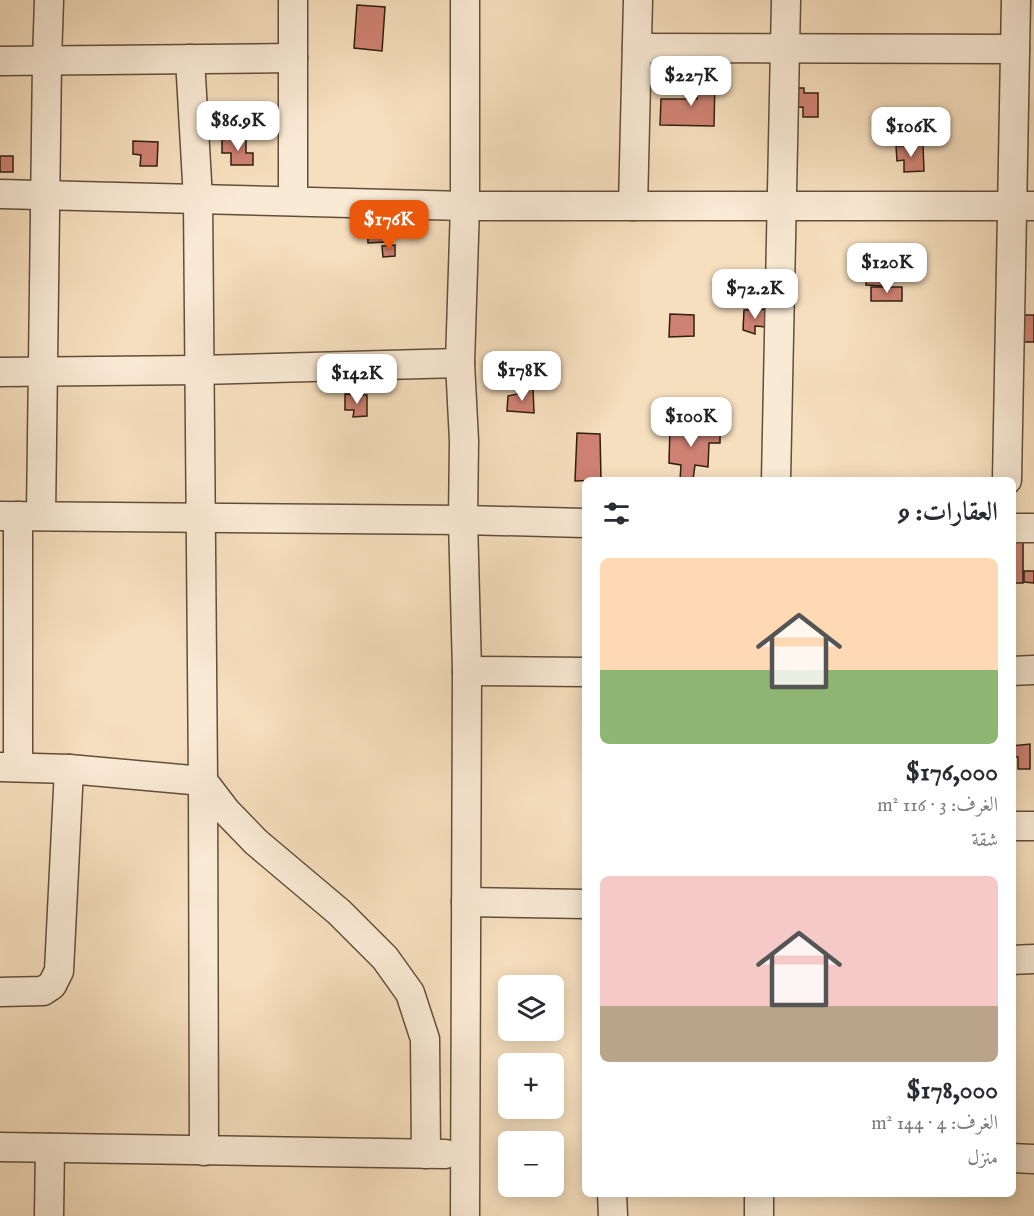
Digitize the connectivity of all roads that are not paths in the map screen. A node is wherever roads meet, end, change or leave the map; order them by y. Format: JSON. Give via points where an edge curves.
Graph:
{"nodes":[{"id":1,"x":49,"y":0,"type":"edge"},
{"id":2,"x":293,"y":0,"type":"edge"},
{"id":3,"x":465,"y":0,"type":"edge"},
{"id":4,"x":638,"y":0,"type":"edge"},
{"id":5,"x":786,"y":0,"type":"edge"},
{"id":6,"x":1016,"y":0,"type":"edge"},
{"id":7,"x":637,"y":48,"type":"junction"},
{"id":8,"x":785,"y":49,"type":"junction"},
{"id":9,"x":1015,"y":49,"type":"junction"},
{"id":10,"x":292,"y":58,"type":"junction"},
{"id":11,"x":190,"y":59,"type":"junction"},
{"id":12,"x":0,"y":61,"type":"edge"},
{"id":13,"x":47,"y":61,"type":"junction"},
{"id":14,"x":0,"y":194,"type":"edge"},
{"id":15,"x":45,"y":195,"type":"junction"},
{"id":16,"x":198,"y":199,"type":"junction"},
{"id":17,"x":292,"y":201,"type":"junction"},
{"id":18,"x":465,"y":206,"type":"junction"},
{"id":19,"x":633,"y":206,"type":"junction"},
{"id":20,"x":782,"y":206,"type":"junction"},
{"id":21,"x":1024,"y":206,"type":"edge"},
{"id":22,"x":460,"y":363,"type":"junction"},
{"id":23,"x":199,"y":370,"type":"junction"},
{"id":24,"x":0,"y":372,"type":"edge"},
{"id":25,"x":43,"y":372,"type":"junction"},
{"id":26,"x":776,"y":477,"type":"edge"},
{"id":27,"x":1007,"y":477,"type":"edge"},
{"id":28,"x":20,"y":516,"type":"edge"},
{"id":29,"x":200,"y":517,"type":"junction"},
{"id":30,"x":463,"y":520,"type":"junction"},
{"id":31,"x":582,"y":523,"type":"edge"},
{"id":32,"x":1016,"y":528,"type":"edge"},
{"id":33,"x":1034,"y":528,"type":"edge"},
{"id":34,"x":1034,"y":670,"type":"edge"},
{"id":35,"x":467,"y":671,"type":"junction"},
{"id":36,"x":1016,"y":671,"type":"edge"},
{"id":37,"x":582,"y":672,"type":"edge"},
{"id":38,"x":9,"y":767,"type":"edge"},
{"id":39,"x":69,"y":769,"type":"junction"},
{"id":40,"x":203,"y":781,"type":"junction"},
{"id":41,"x":1016,"y":826,"type":"edge"},
{"id":42,"x":1034,"y":826,"type":"edge"},
{"id":43,"x":466,"y":902,"type":"junction"},
{"id":44,"x":582,"y":904,"type":"edge"},
{"id":45,"x":1034,"y":959,"type":"edge"},
{"id":46,"x":1016,"y":960,"type":"edge"},
{"id":47,"x":0,"y":992,"type":"edge"},
{"id":48,"x":0,"y":1147,"type":"edge"},
{"id":49,"x":50,"y":1148,"type":"junction"},
{"id":50,"x":204,"y":1151,"type":"junction"},
{"id":51,"x":426,"y":1154,"type":"junction"},
{"id":52,"x":465,"y":1155,"type":"junction"},
{"id":53,"x":1016,"y":1158,"type":"edge"},
{"id":54,"x":1034,"y":1159,"type":"edge"},
{"id":55,"x":612,"y":1197,"type":"edge"},
{"id":56,"x":759,"y":1197,"type":"edge"},
{"id":57,"x":49,"y":1216,"type":"edge"},
{"id":58,"x":465,"y":1216,"type":"edge"},
{"id":59,"x":613,"y":1216,"type":"edge"},
{"id":60,"x":759,"y":1216,"type":"edge"}],
"edges":[{"from":1,"to":13,"type":"street"},
{"from":2,"to":10,"type":"street"},
{"from":3,"to":18,"type":"street"},
{"from":4,"to":7,"type":"street"},
{"from":5,"to":8,"type":"street"},
{"from":6,"to":9,"type":"street"},
{"from":7,"to":8,"type":"street"},
{"from":7,"to":19,"type":"street"},
{"from":8,"to":9,"type":"street"},
{"from":8,"to":20,"type":"street"},
{"from":9,"to":21,"type":"street"},
{"from":10,"to":11,"type":"street"},
{"from":10,"to":17,"type":"street"},
{"from":11,"to":13,"type":"street"},
{"from":11,"to":16,"type":"street"},
{"from":12,"to":13,"type":"street"},
{"from":13,"to":15,"type":"street"},
{"from":14,"to":15,"type":"street"},
{"from":15,"to":16,"type":"street"},
{"from":15,"to":25,"type":"street"},
{"from":16,"to":17,"type":"street"},
{"from":16,"to":23,"type":"street"},
{"from":17,"to":18,"type":"street"},
{"from":18,"to":19,"type":"street"},
{"from":18,"to":22,"type":"street"},
{"from":19,"to":20,"type":"street"},
{"from":20,"to":21,"type":"street"},
{"from":20,"to":26,"type":"street"},
{"from":21,"to":27,"type":"street"},
{"from":22,"to":23,"type":"street"},
{"from":22,"to":30,"type":"street"},
{"from":23,"to":25,"type":"street"},
{"from":23,"to":29,"type":"street"},
{"from":24,"to":25,"type":"street"},
{"from":25,"to":28,"type":"street"},
{"from":28,"to":29,"type":"street"},
{"from":28,"to":38,"type":"street"},
{"from":29,"to":30,"type":"street"},
{"from":29,"to":40,"type":"street"},
{"from":30,"to":31,"type":"street"},
{"from":30,"to":35,"type":"street"},
{"from":32,"to":33,"type":"street"},
{"from":34,"to":36,"type":"street"},
{"from":35,"to":37,"type":"street"},
{"from":35,"to":43,"type":"street"},
{"from":38,"to":39,"type":"street"},
{"from":39,"to":40,"type":"street"},
{"from":39,"to":47,"type":"street","via":[[59,971],[52,985],[43,991]]},
{"from":40,"to":50,"type":"street"},
{"from":40,"to":51,"type":"street","via":[[256,842],[339,912],[385,958],[410,993],[425,1039]]},
{"from":41,"to":42,"type":"street"},
{"from":43,"to":44,"type":"street"},
{"from":43,"to":52,"type":"street"},
{"from":45,"to":46,"type":"street"},
{"from":48,"to":49,"type":"street"},
{"from":49,"to":50,"type":"street"},
{"from":49,"to":57,"type":"street"},
{"from":50,"to":51,"type":"street"},
{"from":51,"to":52,"type":"street"},
{"from":52,"to":58,"type":"street"},
{"from":53,"to":54,"type":"street"},
{"from":55,"to":59,"type":"street"},
{"from":56,"to":60,"type":"street"}]}
